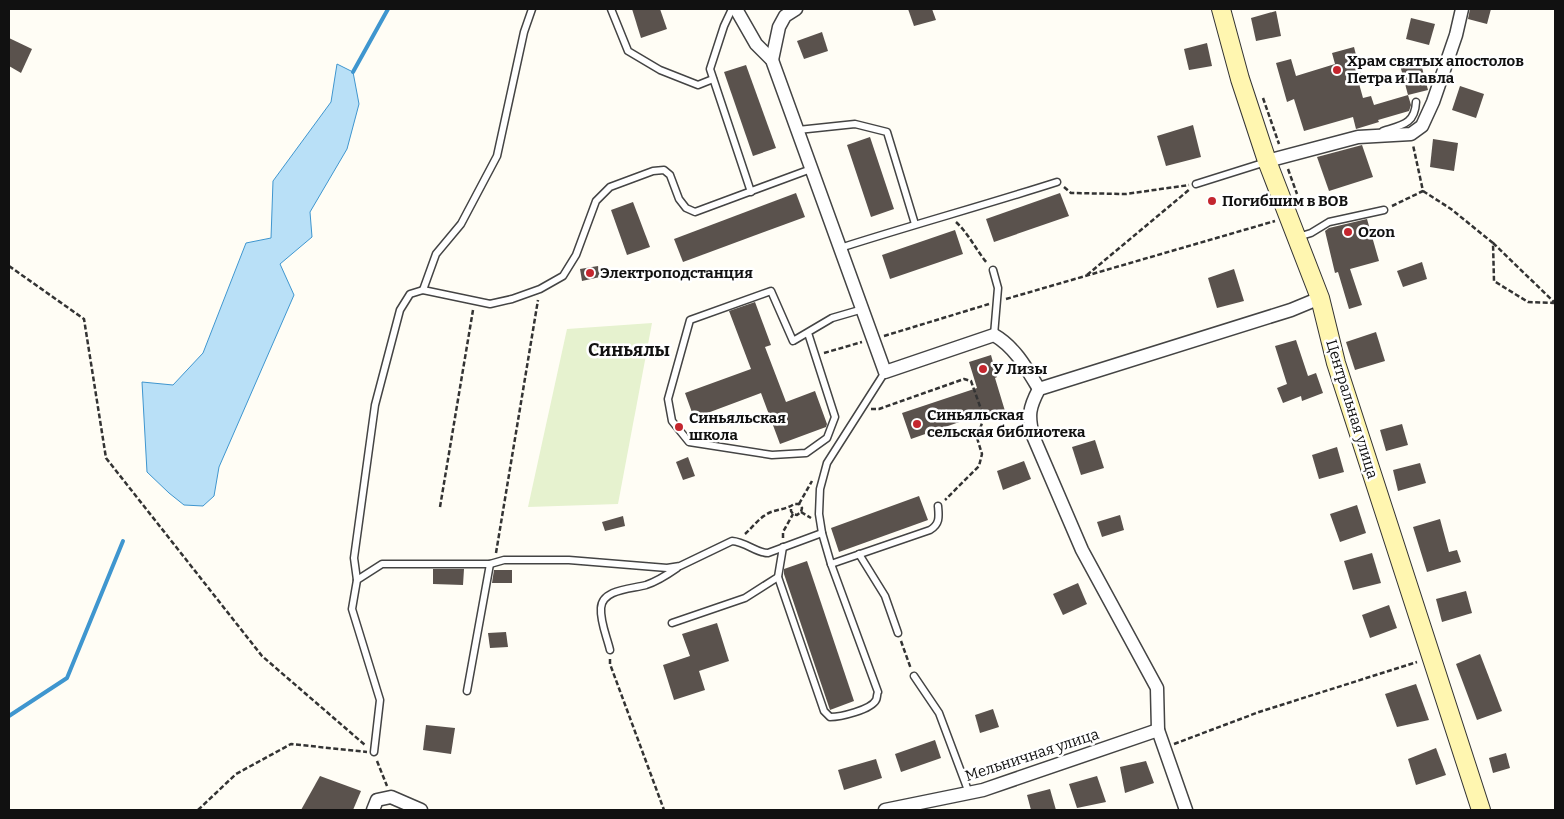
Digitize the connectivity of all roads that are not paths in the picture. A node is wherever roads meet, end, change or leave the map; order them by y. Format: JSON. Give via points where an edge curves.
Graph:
{"nodes":[{"id":1,"x":532,"y":9,"type":"edge"},
{"id":2,"x":611,"y":9,"type":"edge"},
{"id":3,"x":734,"y":9,"type":"edge"},
{"id":4,"x":796,"y":9,"type":"edge"},
{"id":5,"x":1221,"y":9,"type":"edge"},
{"id":6,"x":1462,"y":9,"type":"edge"},
{"id":7,"x":772,"y":60,"type":"junction"},
{"id":8,"x":713,"y":79,"type":"junction"},
{"id":9,"x":1416,"y":102,"type":"dead end"},
{"id":10,"x":798,"y":130,"type":"junction"},
{"id":11,"x":1373,"y":135,"type":"junction"},
{"id":12,"x":1267,"y":161,"type":"junction"},
{"id":13,"x":811,"y":169,"type":"junction"},
{"id":14,"x":1057,"y":182,"type":"road end"},
{"id":15,"x":1196,"y":184,"type":"road end"},
{"id":16,"x":751,"y":192,"type":"junction"},
{"id":17,"x":1384,"y":210,"type":"road end"},
{"id":18,"x":915,"y":224,"type":"junction"},
{"id":19,"x":1297,"y":238,"type":"junction"},
{"id":20,"x":840,"y":248,"type":"junction"},
{"id":21,"x":993,"y":270,"type":"road end"},
{"id":22,"x":423,"y":290,"type":"junction"},
{"id":23,"x":1320,"y":298,"type":"junction"},
{"id":24,"x":863,"y":309,"type":"junction"},
{"id":25,"x":808,"y":332,"type":"junction"},
{"id":26,"x":994,"y":335,"type":"junction"},
{"id":27,"x":886,"y":372,"type":"junction"},
{"id":28,"x":1039,"y":389,"type":"junction"},
{"id":29,"x":938,"y":506,"type":"road end"},
{"id":30,"x":822,"y":533,"type":"junction"},
{"id":31,"x":783,"y":547,"type":"junction"},
{"id":32,"x":859,"y":554,"type":"junction"},
{"id":33,"x":492,"y":563,"type":"junction"},
{"id":34,"x":830,"y":564,"type":"junction"},
{"id":35,"x":680,"y":566,"type":"junction"},
{"id":36,"x":778,"y":577,"type":"junction"},
{"id":37,"x":357,"y":580,"type":"junction"},
{"id":38,"x":672,"y":623,"type":"dead end"},
{"id":39,"x":898,"y":633,"type":"road end"},
{"id":40,"x":610,"y":650,"type":"road end"},
{"id":41,"x":914,"y":676,"type":"road end"},
{"id":42,"x":467,"y":691,"type":"dead end"},
{"id":43,"x":1158,"y":730,"type":"junction"},
{"id":44,"x":374,"y":752,"type":"road end"},
{"id":45,"x":968,"y":793,"type":"junction"},
{"id":46,"x":373,"y":810,"type":"edge"},
{"id":47,"x":421,"y":810,"type":"edge"},
{"id":48,"x":885,"y":810,"type":"edge"},
{"id":49,"x":1186,"y":810,"type":"edge"},
{"id":50,"x":1481,"y":810,"type":"edge"}],
"edges":[{"from":1,"to":22,"type":"lane","via":[[497,156],[461,224],[436,254]]},
{"from":2,"to":8,"type":"lane","via":[[628,51],[660,70],[698,86]]},
{"from":3,"to":7,"type":"street","via":[[756,44]]},
{"from":3,"to":8,"type":"lane","via":[[724,26],[710,69]]},
{"from":4,"to":7,"type":"street","via":[[785,16]]},
{"from":5,"to":12,"type":"street","name":"Центральная улица"},
{"from":6,"to":11,"type":"street","via":[[1456,35],[1422,126],[1411,134]]},
{"from":7,"to":10,"type":"street"},
{"from":8,"to":16,"type":"lane"},
{"from":9,"to":11,"type":"lane","via":[[1410,120]]},
{"from":10,"to":13,"type":"street"},
{"from":10,"to":18,"type":"lane","via":[[855,124],[887,132]]},
{"from":11,"to":12,"type":"street"},
{"from":12,"to":15,"type":"lane"},
{"from":12,"to":19,"type":"street","name":"Центральная улица"},
{"from":13,"to":16,"type":"lane"},
{"from":13,"to":20,"type":"street"},
{"from":14,"to":18,"type":"lane"},
{"from":16,"to":22,"type":"lane","via":[[695,212],[686,208],[679,199],[670,175],[664,170],[653,170],[610,187],[596,201],[576,255],[563,276],[540,289],[490,304]]},
{"from":17,"to":19,"type":"lane","via":[[1329,222]]},
{"from":18,"to":20,"type":"lane"},
{"from":19,"to":23,"type":"street","name":"Центральная улица"},
{"from":20,"to":24,"type":"street"},
{"from":21,"to":26,"type":"lane","via":[[998,288]]},
{"from":22,"to":37,"type":"lane","via":[[410,294],[400,310],[375,404],[354,558]]},
{"from":23,"to":28,"type":"street","via":[[1282,313]]},
{"from":23,"to":50,"type":"street","name":"Центральная улица","via":[[1336,363]]},
{"from":24,"to":25,"type":"lane","via":[[832,318]]},
{"from":24,"to":27,"type":"street"},
{"from":25,"to":25,"type":"lane","via":[[835,417],[827,438],[806,453],[772,454],[688,442],[672,421],[668,399],[690,320],[770,291],[793,341]]},
{"from":26,"to":27,"type":"street"},
{"from":26,"to":28,"type":"street","via":[[1023,362]]},
{"from":27,"to":30,"type":"lane","via":[[827,463],[820,489]]},
{"from":28,"to":43,"type":"street","via":[[1030,406],[1033,436],[1082,550],[1157,688]]},
{"from":29,"to":32,"type":"lane","via":[[939,520],[930,530]]},
{"from":30,"to":31,"type":"lane"},
{"from":30,"to":34,"type":"lane"},
{"from":31,"to":35,"type":"lane","via":[[763,553],[742,542],[732,541]]},
{"from":31,"to":36,"type":"lane"},
{"from":32,"to":34,"type":"lane"},
{"from":32,"to":39,"type":"lane","via":[[885,596]]},
{"from":33,"to":35,"type":"lane","via":[[504,560],[569,560],[667,568]]},
{"from":33,"to":37,"type":"lane","via":[[382,564]]},
{"from":33,"to":42,"type":"lane"},
{"from":34,"to":36,"type":"lane","via":[[878,692],[869,707],[837,717],[830,717],[824,711]]},
{"from":35,"to":40,"type":"lane","via":[[646,585],[605,598],[601,616]]},
{"from":36,"to":38,"type":"lane","via":[[745,598]]},
{"from":37,"to":44,"type":"lane","via":[[352,608],[380,700]]},
{"from":41,"to":45,"type":"lane","via":[[939,713]]},
{"from":43,"to":45,"type":"street","name":"Мельничная улица"},
{"from":43,"to":49,"type":"street"},
{"from":45,"to":48,"type":"street","name":"Мельничная улица"},
{"from":46,"to":47,"type":"street","via":[[377,800],[391,796]]}]}
